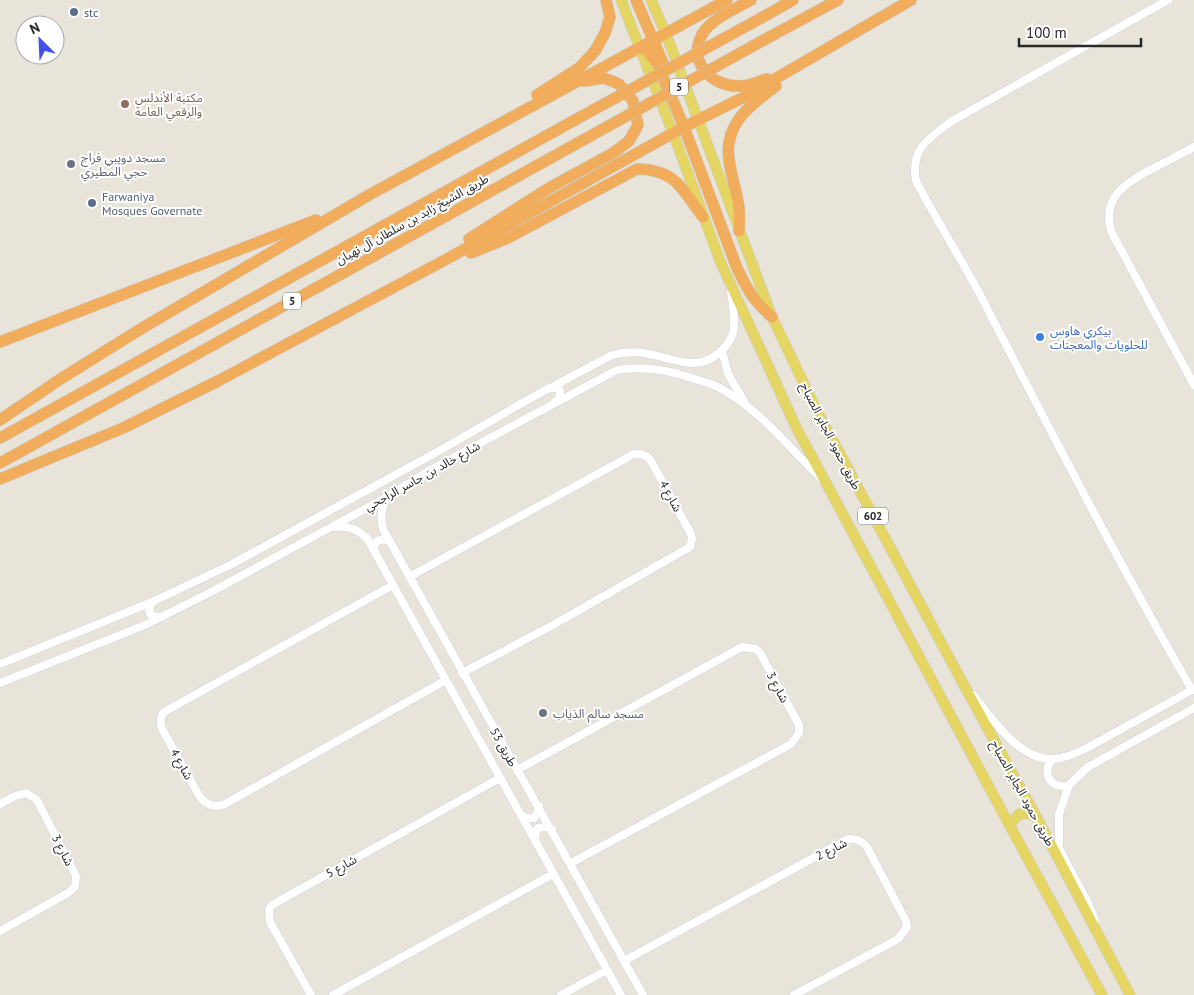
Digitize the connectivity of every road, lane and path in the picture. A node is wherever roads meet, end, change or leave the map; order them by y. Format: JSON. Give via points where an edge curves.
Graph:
{"nodes":[{"id":1,"x":606,"y":0,"type":"edge"},
{"id":2,"x":621,"y":0,"type":"edge"},
{"id":3,"x":636,"y":0,"type":"edge"},
{"id":4,"x":651,"y":0,"type":"edge"},
{"id":5,"x":727,"y":0,"type":"edge"},
{"id":6,"x":751,"y":0,"type":"edge"},
{"id":7,"x":793,"y":0,"type":"edge"},
{"id":8,"x":838,"y":0,"type":"edge"},
{"id":9,"x":911,"y":0,"type":"edge"},
{"id":10,"x":1168,"y":0,"type":"edge"},
{"id":11,"x":666,"y":34,"type":"junction"},
{"id":12,"x":653,"y":40,"type":"junction"},
{"id":13,"x":640,"y":48,"type":"junction"},
{"id":14,"x":804,"y":63,"type":"junction"},
{"id":15,"x":788,"y":72,"type":"junction"},
{"id":16,"x":576,"y":82,"type":"junction"},
{"id":17,"x":697,"y":120,"type":"junction"},
{"id":18,"x":684,"y":127,"type":"junction"},
{"id":19,"x":673,"y":133,"type":"junction"},
{"id":20,"x":466,"y":141,"type":"junction"},
{"id":21,"x":1194,"y":147,"type":"edge"},
{"id":22,"x":350,"y":206,"type":"junction"},
{"id":23,"x":703,"y":217,"type":"junction"},
{"id":24,"x":739,"y":231,"type":"junction"},
{"id":25,"x":445,"y":260,"type":"junction"},
{"id":26,"x":731,"y":286,"type":"junction"},
{"id":27,"x":772,"y":317,"type":"junction"},
{"id":28,"x":0,"y":342,"type":"edge"},
{"id":29,"x":722,"y":350,"type":"junction"},
{"id":30,"x":1194,"y":385,"type":"edge"},
{"id":31,"x":550,"y":388,"type":"junction"},
{"id":32,"x":554,"y":404,"type":"junction"},
{"id":33,"x":746,"y":404,"type":"junction"},
{"id":34,"x":0,"y":420,"type":"edge"},
{"id":35,"x":0,"y":438,"type":"edge"},
{"id":36,"x":0,"y":463,"type":"edge"},
{"id":37,"x":0,"y":479,"type":"edge"},
{"id":38,"x":825,"y":482,"type":"junction"},
{"id":39,"x":387,"y":496,"type":"junction"},
{"id":40,"x":328,"y":528,"type":"junction"},
{"id":41,"x":389,"y":541,"type":"junction"},
{"id":42,"x":373,"y":549,"type":"junction"},
{"id":43,"x":409,"y":577,"type":"junction"},
{"id":44,"x":393,"y":584,"type":"junction"},
{"id":45,"x":152,"y":602,"type":"junction"},
{"id":46,"x":161,"y":617,"type":"junction"},
{"id":47,"x":0,"y":664,"type":"edge"},
{"id":48,"x":462,"y":673,"type":"junction"},
{"id":49,"x":960,"y":678,"type":"junction"},
{"id":50,"x":446,"y":680,"type":"junction"},
{"id":51,"x":0,"y":683,"type":"edge"},
{"id":52,"x":1193,"y":689,"type":"edge"},
{"id":53,"x":1194,"y":708,"type":"edge"},
{"id":54,"x":1053,"y":759,"type":"junction"},
{"id":55,"x":517,"y":770,"type":"junction"},
{"id":56,"x":500,"y":778,"type":"junction"},
{"id":57,"x":1069,"y":785,"type":"junction"},
{"id":58,"x":0,"y":804,"type":"edge"},
{"id":59,"x":539,"y":806,"type":"junction"},
{"id":60,"x":521,"y":815,"type":"junction"},
{"id":61,"x":1038,"y":818,"type":"junction"},
{"id":62,"x":1011,"y":828,"type":"junction"},
{"id":63,"x":552,"y":829,"type":"junction"},
{"id":64,"x":535,"y":841,"type":"junction"},
{"id":65,"x":570,"y":864,"type":"junction"},
{"id":66,"x":553,"y":874,"type":"junction"},
{"id":67,"x":0,"y":931,"type":"edge"},
{"id":68,"x":1105,"y":948,"type":"junction"},
{"id":69,"x":624,"y":961,"type":"junction"},
{"id":70,"x":607,"y":970,"type":"junction"},
{"id":71,"x":311,"y":995,"type":"edge"},
{"id":72,"x":333,"y":995,"type":"edge"},
{"id":73,"x":561,"y":995,"type":"edge"},
{"id":74,"x":621,"y":995,"type":"edge"},
{"id":75,"x":643,"y":995,"type":"edge"},
{"id":76,"x":794,"y":995,"type":"edge"},
{"id":77,"x":1102,"y":995,"type":"edge"},
{"id":78,"x":1130,"y":995,"type":"edge"}],
"edges":[{"from":1,"to":20,"type":"highway","via":[[610,17],[606,33],[579,68]]},
{"from":2,"to":13,"type":"main road","name":"طريق حمود الجابر الصباح","number":"602"},
{"from":3,"to":12,"type":"highway"},
{"from":4,"to":11,"type":"main road","name":"طريق حمود الجابر الصباح","number":"602"},
{"from":5,"to":11,"type":"highway"},
{"from":6,"to":15,"type":"highway","via":[[719,18],[704,31],[697,45],[700,63],[709,77],[722,84],[741,86]]},
{"from":7,"to":35,"type":"highway","name":"طريق الشيخ زايد بن سلطان آل نهيان","number":"5","bridge":true},
{"from":8,"to":36,"type":"highway","name":"طريق الشيخ زايد بن سلطان آل نهيان","number":"5","bridge":true},
{"from":9,"to":14,"type":"highway"},
{"from":10,"to":52,"type":"street","via":[[952,121],[926,140],[915,161],[914,171],[916,181],[987,308],[1098,522]]},
{"from":11,"to":12,"type":"highway"},
{"from":11,"to":17,"type":"main road","name":"طريق حمود الجابر الصباح","number":"602"},
{"from":12,"to":13,"type":"highway"},
{"from":12,"to":17,"type":"highway","via":[[684,109]]},
{"from":13,"to":16,"type":"highway"},
{"from":13,"to":18,"type":"highway","via":[[657,63]]},
{"from":13,"to":19,"type":"main road","name":"طريق حمود الجابر الصباح","number":"602"},
{"from":14,"to":15,"type":"highway"},
{"from":14,"to":24,"type":"highway","via":[[752,105],[732,130],[727,151],[740,208]]},
{"from":15,"to":17,"type":"highway"},
{"from":16,"to":20,"type":"highway"},
{"from":16,"to":25,"type":"highway","via":[[604,78],[619,84],[633,101],[638,125],[630,141],[494,222]]},
{"from":17,"to":18,"type":"highway"},
{"from":17,"to":24,"type":"main road","name":"طريق حمود الجابر الصباح","number":"602"},
{"from":18,"to":19,"type":"highway"},
{"from":18,"to":27,"type":"highway","via":[[741,276],[755,301]]},
{"from":19,"to":23,"type":"main road","name":"طريق حمود الجابر الصباح","number":"602"},
{"from":19,"to":25,"type":"highway"},
{"from":20,"to":22,"type":"highway"},
{"from":21,"to":30,"type":"street","via":[[1124,186],[1112,202],[1109,215],[1111,231]]},
{"from":22,"to":28,"type":"highway"},
{"from":22,"to":34,"type":"highway","via":[[144,327]]},
{"from":23,"to":25,"type":"highway","via":[[669,175],[637,168],[508,238]]},
{"from":23,"to":26,"type":"main road","name":"طريق حمود الجابر الصباح","number":"602"},
{"from":24,"to":27,"type":"main road","name":"طريق حمود الجابر الصباح","number":"602"},
{"from":25,"to":37,"type":"highway","via":[[123,428]]},
{"from":26,"to":29,"type":"street","via":[[734,330]]},
{"from":26,"to":38,"type":"main road","name":"طريق حمود الجابر الصباح","number":"602"},
{"from":27,"to":49,"type":"main road","name":"طريق حمود الجابر الصباح","number":"602","via":[[817,411]]},
{"from":29,"to":31,"type":"street","name":"شارع خالد بن جاسر الراجحي","via":[[706,360],[693,363],[626,351],[612,355]]},
{"from":29,"to":33,"type":"street","via":[[728,374]]},
{"from":31,"to":32,"type":"street","via":[[560,391]]},
{"from":31,"to":45,"type":"street","name":"شارع خالد بن جاسر الراجحي","via":[[232,564]]},
{"from":32,"to":33,"type":"street","name":"شارع خالد بن جاسر الراجحي","via":[[617,370],[636,368],[663,370],[716,386]]},
{"from":32,"to":39,"type":"street","name":"شارع خالد بن جاسر الراجحي"},
{"from":33,"to":38,"type":"street","name":"شارع خالد بن جاسر الراجحي","via":[[774,428]]},
{"from":38,"to":62,"type":"main road","name":"طريق حمود الجابر الصباح","number":"602"},
{"from":39,"to":40,"type":"street","name":"شارع خالد بن جاسر الراجحي"},
{"from":39,"to":41,"type":"street","name":"طريق 53","via":[[381,518]]},
{"from":40,"to":42,"type":"street","name":"طريق 53","via":[[343,526],[359,531]]},
{"from":40,"to":46,"type":"street","name":"شارع خالد بن جاسر الراجحي"},
{"from":41,"to":42,"type":"street","via":[[376,541]]},
{"from":41,"to":43,"type":"street","name":"طريق 53"},
{"from":42,"to":44,"type":"street","name":"طريق 53"},
{"from":43,"to":48,"type":"street","name":"طريق 53"},
{"from":43,"to":48,"type":"street","name":"شارع 4","via":[[634,454],[641,454],[652,461],[691,534],[690,547]]},
{"from":44,"to":50,"type":"street","name":"طريق 53"},
{"from":44,"to":50,"type":"street","name":"شارع 4","via":[[164,712],[160,723],[181,763],[203,801],[211,806],[221,806]]},
{"from":45,"to":46,"type":"street","via":[[149,613]]},
{"from":45,"to":47,"type":"street","name":"شارع خالد بن جاسر الراجحي"},
{"from":46,"to":51,"type":"street","name":"شارع خالد بن جاسر الراجحي"},
{"from":48,"to":55,"type":"street","name":"طريق 53"},
{"from":49,"to":54,"type":"street","via":[[1011,740],[1039,757]]},
{"from":49,"to":61,"type":"main road","name":"طريق حمود الجابر الصباح","number":"602"},
{"from":50,"to":56,"type":"street","name":"طريق 53"},
{"from":52,"to":54,"type":"street","via":[[1087,748]]},
{"from":53,"to":57,"type":"street","via":[[1088,767]]},
{"from":54,"to":57,"type":"street","via":[[1047,767],[1048,777],[1059,786]]},
{"from":55,"to":59,"type":"street","name":"طريق 53"},
{"from":55,"to":65,"type":"street","name":"شارع 3","via":[[742,647],[756,649],[760,653],[798,725],[799,733],[791,744]]},
{"from":56,"to":60,"type":"street","name":"طريق 53"},
{"from":56,"to":71,"type":"street","name":"شارع 5","via":[[272,905],[270,922]]},
{"from":57,"to":68,"type":"street","via":[[1059,814],[1060,848],[1088,903]]},
{"from":58,"to":67,"type":"street","name":"شارع 3","via":[[26,793],[37,800],[76,876],[75,887],[68,894]]},
{"from":59,"to":60,"type":"street","via":[[534,818]]},
{"from":59,"to":63,"type":"street","name":"طريق 53"},
{"from":60,"to":64,"type":"street","name":"طريق 53"},
{"from":61,"to":62,"type":"main road","via":[[1019,814]]},
{"from":61,"to":68,"type":"main road","name":"طريق حمود الجابر الصباح","number":"602"},
{"from":62,"to":77,"type":"main road","name":"طريق حمود الجابر الصباح","number":"602"},
{"from":63,"to":64,"type":"street","via":[[538,828]]},
{"from":63,"to":65,"type":"street","name":"طريق 53"},
{"from":64,"to":66,"type":"street","name":"طريق 53"},
{"from":65,"to":69,"type":"street","name":"طريق 53"},
{"from":66,"to":70,"type":"street","name":"طريق 53"},
{"from":66,"to":72,"type":"street"},
{"from":68,"to":78,"type":"main road","name":"طريق حمود الجابر الصباح","number":"602"},
{"from":69,"to":75,"type":"street","name":"طريق 53"},
{"from":69,"to":76,"type":"street","name":"شارع 2","via":[[848,839],[861,841],[867,846],[907,927],[898,939]]},
{"from":70,"to":73,"type":"street"},
{"from":70,"to":74,"type":"street","name":"طريق 53"}]}
